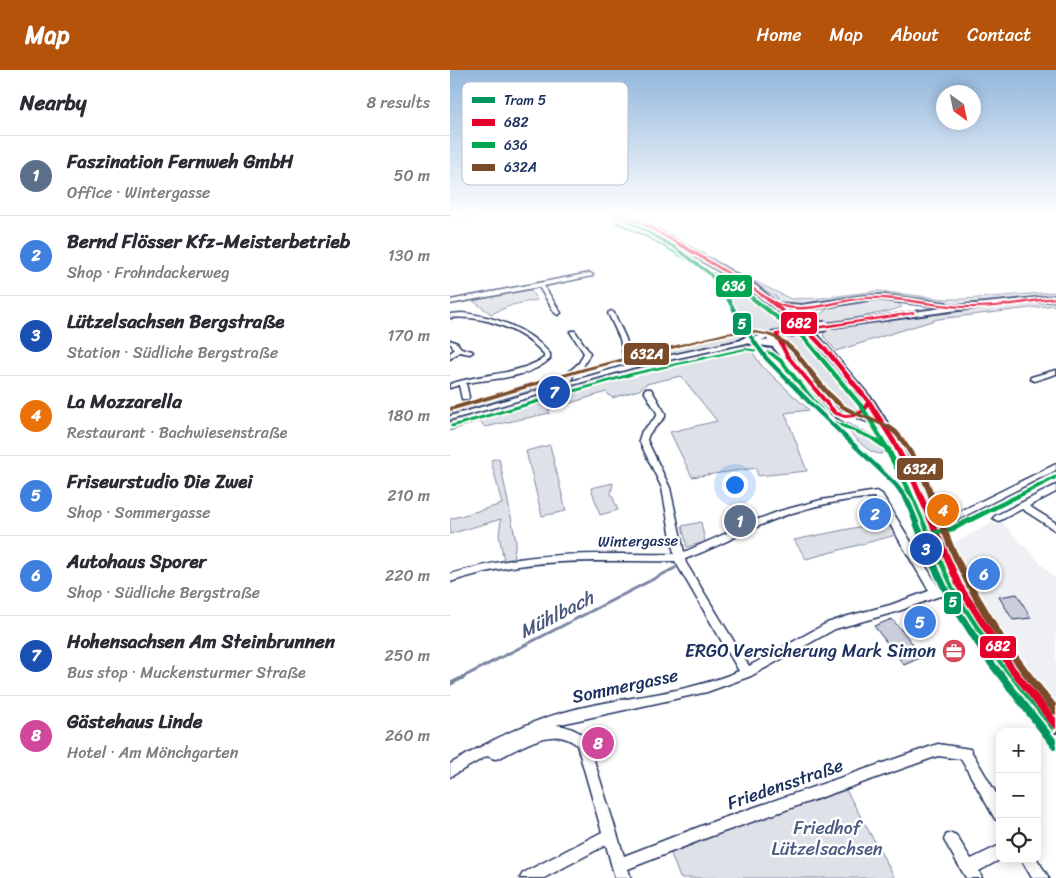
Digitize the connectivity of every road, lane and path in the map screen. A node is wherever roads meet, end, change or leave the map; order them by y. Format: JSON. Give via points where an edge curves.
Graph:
{"nodes":[{"id":1,"x":692,"y":252,"type":"edge"},
{"id":2,"x":590,"y":275,"type":"dead end"},
{"id":3,"x":541,"y":285,"type":"junction"},
{"id":4,"x":1056,"y":298,"type":"edge"},
{"id":5,"x":450,"y":302,"type":"edge"},
{"id":6,"x":777,"y":305,"type":"junction"},
{"id":7,"x":965,"y":307,"type":"junction"},
{"id":8,"x":909,"y":308,"type":"junction"},
{"id":9,"x":921,"y":312,"type":"junction"},
{"id":10,"x":558,"y":313,"type":"dead end"},
{"id":11,"x":611,"y":313,"type":"dead end"},
{"id":12,"x":450,"y":316,"type":"edge"},
{"id":13,"x":573,"y":332,"type":"dead end"},
{"id":14,"x":811,"y":333,"type":"junction"},
{"id":15,"x":773,"y":335,"type":"junction"},
{"id":16,"x":745,"y":340,"type":"joint"},
{"id":17,"x":757,"y":340,"type":"junction"},
{"id":18,"x":450,"y":342,"type":"edge"},
{"id":19,"x":774,"y":344,"type":"junction"},
{"id":20,"x":626,"y":349,"type":"junction"},
{"id":21,"x":458,"y":350,"type":"junction"},
{"id":22,"x":470,"y":352,"type":"dead end"},
{"id":23,"x":787,"y":355,"type":"junction"},
{"id":24,"x":450,"y":356,"type":"edge"},
{"id":25,"x":632,"y":356,"type":"junction"},
{"id":26,"x":658,"y":359,"type":"junction"},
{"id":27,"x":631,"y":366,"type":"junction"},
{"id":28,"x":1056,"y":372,"type":"edge"},
{"id":29,"x":1034,"y":379,"type":"dead end"},
{"id":30,"x":462,"y":382,"type":"junction"},
{"id":31,"x":568,"y":383,"type":"junction"},
{"id":32,"x":450,"y":386,"type":"edge"},
{"id":33,"x":648,"y":391,"type":"dead end"},
{"id":34,"x":465,"y":397,"type":"dead end"},
{"id":35,"x":869,"y":402,"type":"junction"},
{"id":36,"x":840,"y":416,"type":"junction"},
{"id":37,"x":450,"y":418,"type":"edge"},
{"id":38,"x":894,"y":442,"type":"junction"},
{"id":39,"x":1056,"y":467,"type":"edge"},
{"id":40,"x":1056,"y":488,"type":"edge"},
{"id":41,"x":1022,"y":505,"type":"junction"},
{"id":42,"x":998,"y":518,"type":"dead end"},
{"id":43,"x":932,"y":525,"type":"junction"},
{"id":44,"x":1056,"y":528,"type":"edge"},
{"id":45,"x":680,"y":557,"type":"junction"},
{"id":46,"x":450,"y":578,"type":"edge"},
{"id":47,"x":956,"y":587,"type":"junction"},
{"id":48,"x":936,"y":593,"type":"junction"},
{"id":49,"x":747,"y":673,"type":"junction"},
{"id":50,"x":1056,"y":725,"type":"edge"},
{"id":51,"x":486,"y":750,"type":"junction"},
{"id":52,"x":450,"y":772,"type":"edge"},
{"id":53,"x":996,"y":807,"type":"edge"},
{"id":54,"x":610,"y":835,"type":"junction"},
{"id":55,"x":951,"y":840,"type":"dead end"},
{"id":56,"x":996,"y":855,"type":"edge"},
{"id":57,"x":1031,"y":863,"type":"edge"},
{"id":58,"x":621,"y":872,"type":"edge"},
{"id":59,"x":971,"y":873,"type":"edge"},
{"id":60,"x":528,"y":878,"type":"edge"},
{"id":61,"x":1041,"y":878,"type":"edge"}],
"edges":[{"from":1,"to":6,"type":"main road"},
{"from":2,"to":3,"type":"street"},
{"from":3,"to":5,"type":"street"},
{"from":3,"to":10,"type":"street"},
{"from":4,"to":7,"type":"main road"},
{"from":6,"to":8,"type":"main road","via":[[796,308],[876,297]]},
{"from":6,"to":14,"type":"main road"},
{"from":7,"to":8,"type":"main road"},
{"from":7,"to":9,"type":"main road"},
{"from":8,"to":9,"type":"main road"},
{"from":8,"to":9,"type":"main road","via":[[921,306]]},
{"from":8,"to":14,"type":"main road","via":[[894,299],[859,299],[821,306],[807,318]]},
{"from":8,"to":15,"type":"main road","bridge":true},
{"from":11,"to":20,"type":"street"},
{"from":12,"to":30,"type":"street","via":[[471,314],[487,318],[537,342],[547,354],[547,359],[536,368]]},
{"from":13,"to":31,"type":"street","via":[[587,353],[582,364],[568,376]]},
{"from":14,"to":35,"type":"main road"},
{"from":15,"to":17,"type":"street"},
{"from":15,"to":19,"type":"main road"},
{"from":15,"to":23,"type":"main road"},
{"from":16,"to":17,"type":"main road"},
{"from":16,"to":26,"type":"street"},
{"from":17,"to":19,"type":"main road"},
{"from":18,"to":21,"type":"street"},
{"from":19,"to":23,"type":"main road"},
{"from":20,"to":25,"type":"street"},
{"from":20,"to":27,"type":"street"},
{"from":21,"to":22,"type":"street"},
{"from":21,"to":24,"type":"street"},
{"from":23,"to":36,"type":"main road"},
{"from":25,"to":26,"type":"street"},
{"from":25,"to":27,"type":"street"},
{"from":26,"to":27,"type":"street"},
{"from":27,"to":31,"type":"street"},
{"from":28,"to":29,"type":"street"},
{"from":30,"to":32,"type":"street"},
{"from":30,"to":34,"type":"street"},
{"from":31,"to":37,"type":"street"},
{"from":33,"to":45,"type":"street","via":[[662,413],[645,433],[644,444],[666,488]]},
{"from":35,"to":36,"type":"main road","via":[[862,414]]},
{"from":35,"to":38,"type":"main road"},
{"from":36,"to":38,"type":"main road","via":[[876,430]]},
{"from":38,"to":43,"type":"main road"},
{"from":39,"to":43,"type":"street","via":[[948,521]]},
{"from":40,"to":41,"type":"street"},
{"from":41,"to":42,"type":"street"},
{"from":41,"to":44,"type":"street"},
{"from":43,"to":47,"type":"main road"},
{"from":45,"to":46,"type":"street","name":"Wintergasse","via":[[520,561]]},
{"from":45,"to":48,"type":"street","name":"Wintergasse","via":[[770,518],[816,504],[877,494]]},
{"from":45,"to":49,"type":"street"},
{"from":47,"to":48,"type":"street","name":"Sommergasse"},
{"from":47,"to":50,"type":"main road","via":[[1012,669]]},
{"from":48,"to":49,"type":"street","name":"Sommergasse","via":[[837,624]]},
{"from":49,"to":51,"type":"street","name":"Sommergasse","via":[[689,692],[552,721]]},
{"from":51,"to":52,"type":"street","name":"Sommergasse"},
{"from":51,"to":54,"type":"street","via":[[496,753],[528,738],[553,732],[577,735],[582,742]]},
{"from":53,"to":58,"type":"street","name":"Friedensstraße","via":[[965,753],[938,750],[709,830]]},
{"from":54,"to":58,"type":"street"},
{"from":54,"to":60,"type":"street"},
{"from":55,"to":59,"type":"street"},
{"from":56,"to":59,"type":"street"},
{"from":57,"to":61,"type":"street"}]}
